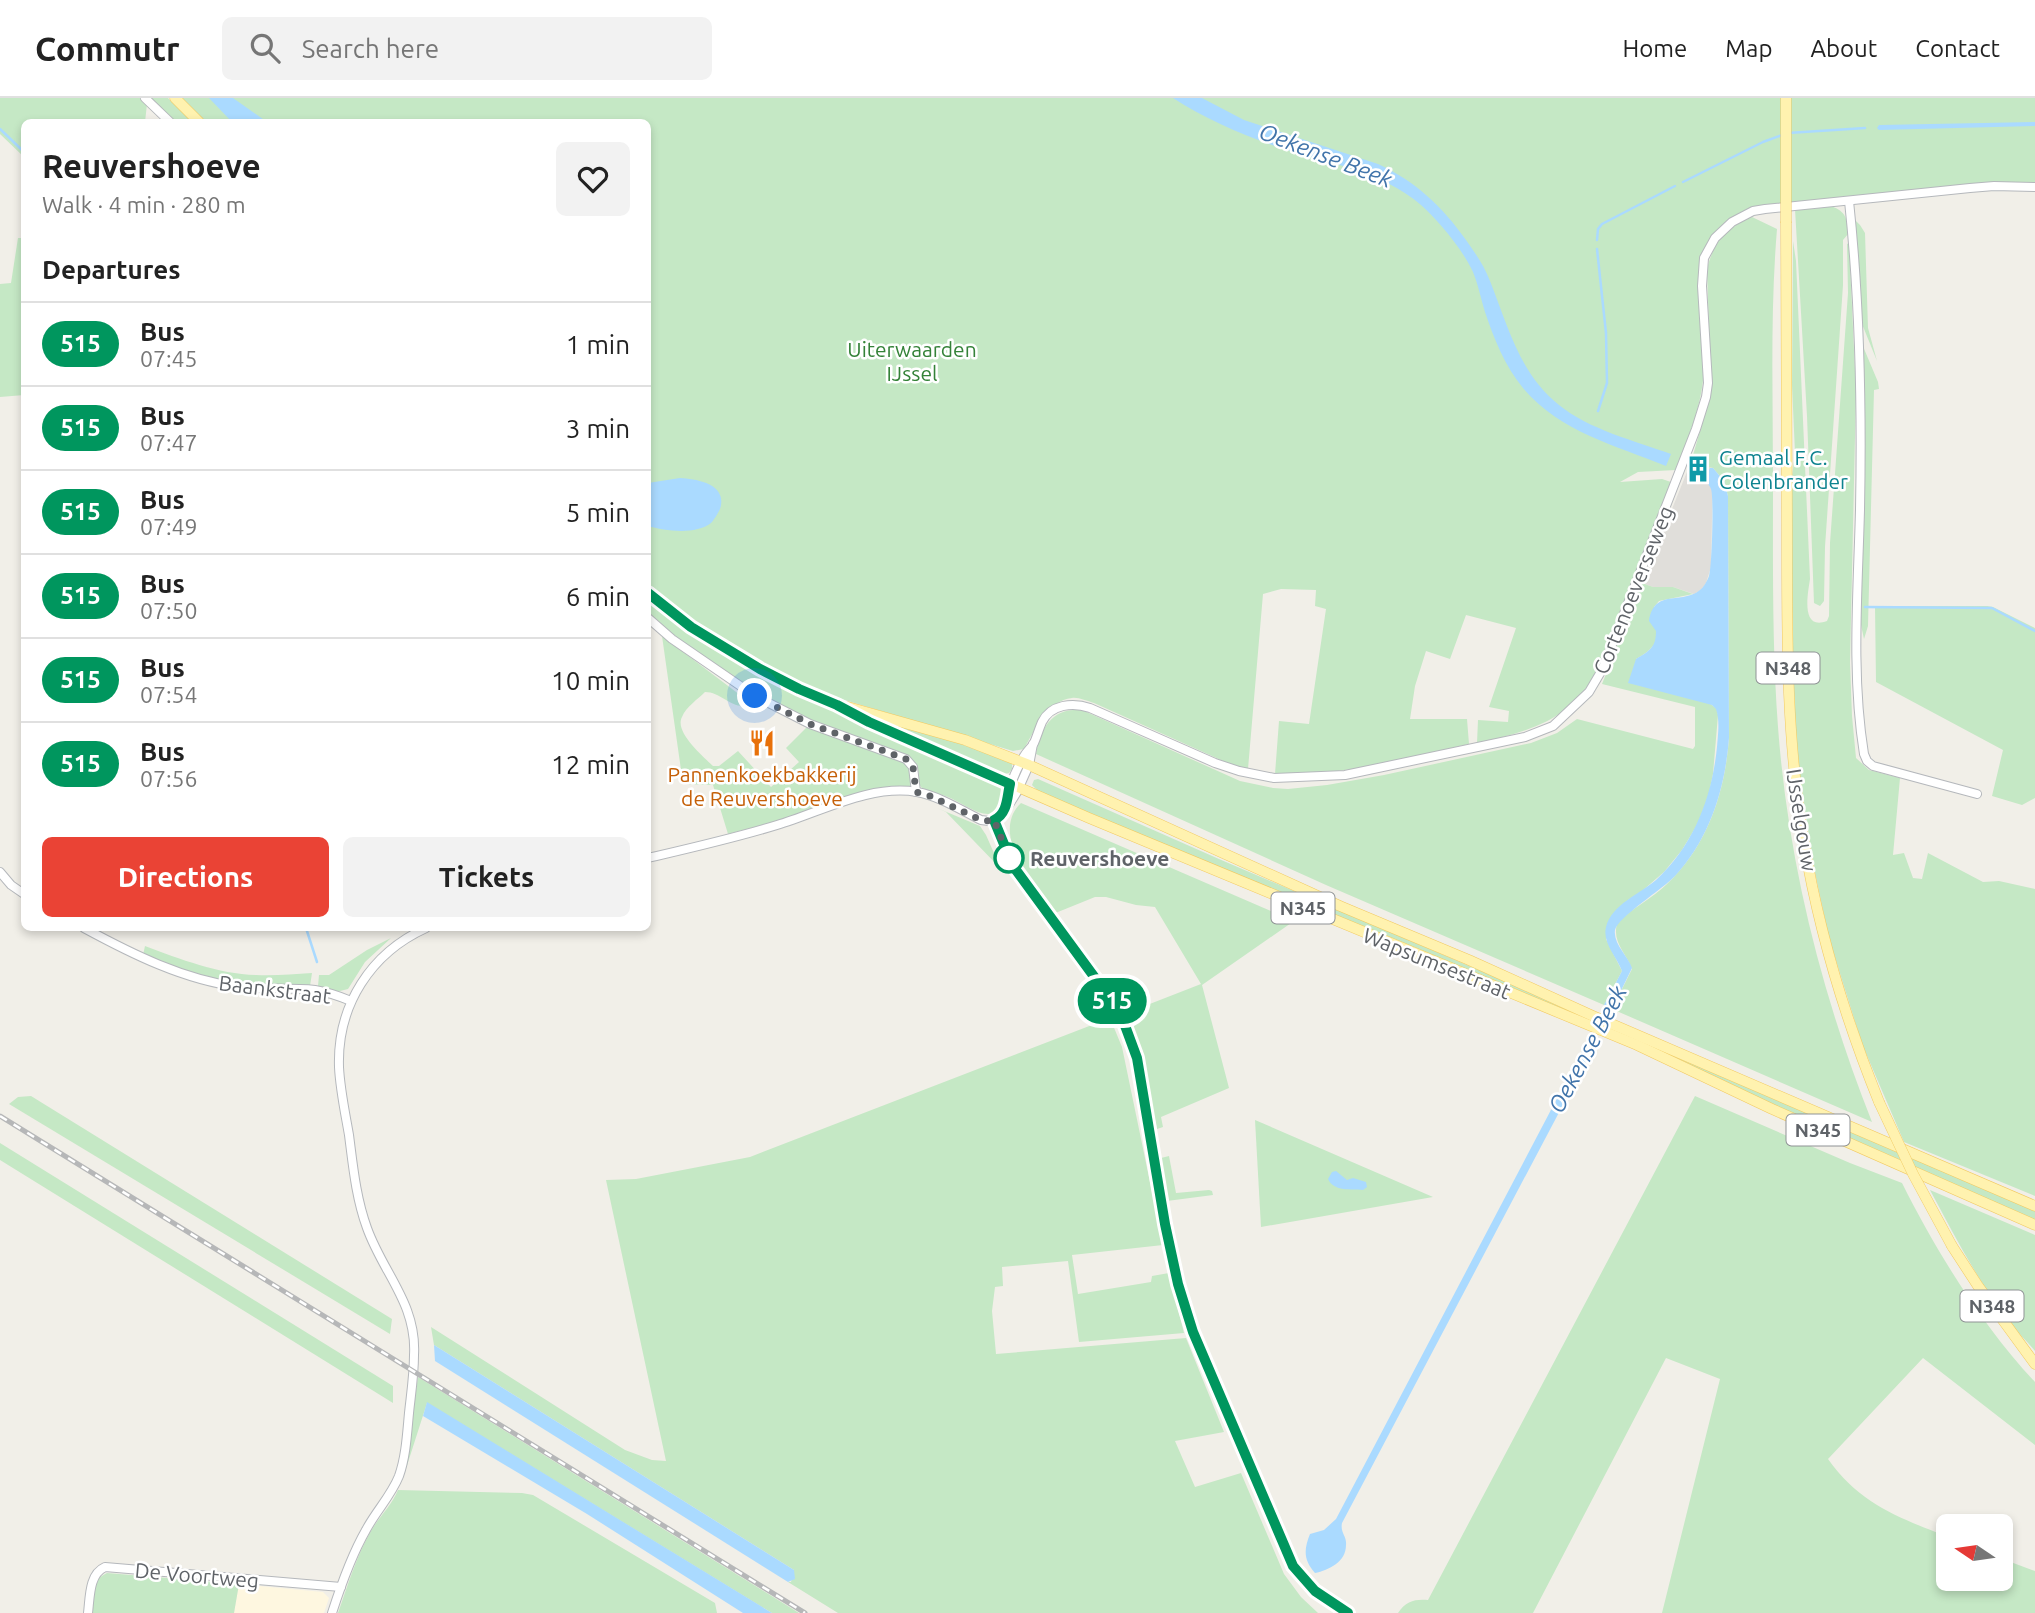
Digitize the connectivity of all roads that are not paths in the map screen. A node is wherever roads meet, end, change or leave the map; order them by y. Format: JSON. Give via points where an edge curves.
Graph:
{"nodes":[{"id":1,"x":145,"y":98,"type":"edge"},
{"id":2,"x":175,"y":98,"type":"edge"},
{"id":3,"x":1786,"y":98,"type":"edge"},
{"id":4,"x":167,"y":119,"type":"edge"},
{"id":5,"x":196,"y":119,"type":"edge"},
{"id":6,"x":2035,"y":187,"type":"edge"},
{"id":7,"x":1849,"y":201,"type":"junction"},
{"id":8,"x":651,"y":595,"type":"edge"},
{"id":9,"x":651,"y":620,"type":"edge"},
{"id":10,"x":837,"y":705,"type":"junction"},
{"id":11,"x":1025,"y":763,"type":"junction"},
{"id":12,"x":1015,"y":786,"type":"junction"},
{"id":13,"x":916,"y":792,"type":"junction"},
{"id":14,"x":1977,"y":794,"type":"dead end"},
{"id":15,"x":994,"y":820,"type":"junction"},
{"id":16,"x":651,"y":857,"type":"edge"},
{"id":17,"x":0,"y":872,"type":"edge"},
{"id":18,"x":21,"y":892,"type":"edge"},
{"id":19,"x":90,"y":931,"type":"edge"},
{"id":20,"x":420,"y":931,"type":"edge"},
{"id":21,"x":351,"y":1001,"type":"junction"},
{"id":22,"x":1591,"y":1020,"type":"junction"},
{"id":23,"x":1605,"y":1026,"type":"junction"},
{"id":24,"x":2035,"y":1206,"type":"edge"},
{"id":25,"x":2035,"y":1225,"type":"edge"},
{"id":26,"x":2035,"y":1364,"type":"edge"},
{"id":27,"x":341,"y":1587,"type":"junction"},
{"id":28,"x":88,"y":1613,"type":"edge"},
{"id":29,"x":332,"y":1613,"type":"edge"},
{"id":30,"x":1348,"y":1613,"type":"edge"}],
"edges":[{"from":1,"to":4,"type":"street"},
{"from":2,"to":5,"type":"main road"},
{"from":3,"to":26,"type":"main road","name":"IJsselgouw","number":"N348","bridge":true,"via":[[1789,711],[1804,843],[1822,928],[1854,1036],[1880,1102],[1952,1246]]},
{"from":6,"to":7,"type":"street","name":"Cortenoeverseweg","via":[[1982,187]]},
{"from":7,"to":11,"type":"street","name":"Cortenoeverseweg","via":[[1754,211],[1732,222],[1707,252],[1701,277],[1708,383],[1699,420],[1599,676],[1553,726],[1525,737],[1345,775],[1268,777],[1229,768],[1076,704],[1049,713]]},
{"from":7,"to":14,"type":"street","via":[[1861,396],[1857,650],[1864,754],[1874,766]]},
{"from":8,"to":10,"type":"main road","name":"Wapsumsestraat","number":"N345","via":[[730,653]]},
{"from":9,"to":13,"type":"street","via":[[755,696],[810,724],[906,759],[913,767]]},
{"from":10,"to":11,"type":"main road","name":"Wapsumsestraat","number":"N345","via":[[928,728]]},
{"from":10,"to":12,"type":"main road","name":"Wapsumsestraat","number":"N345"},
{"from":11,"to":12,"type":"street","name":"Cortenoeverseweg"},
{"from":11,"to":22,"type":"main road","name":"Wapsumsestraat","number":"N345","via":[[1469,960]]},
{"from":12,"to":15,"type":"street","name":"Cortenoeverseweg","via":[[1002,816]]},
{"from":12,"to":22,"type":"main road","name":"Wapsumsestraat","number":"N345","via":[[1341,924]]},
{"from":13,"to":15,"type":"street","via":[[981,820]]},
{"from":13,"to":16,"type":"street","via":[[870,794],[755,831]]},
{"from":15,"to":30,"type":"street","via":[[1013,866],[1120,1012],[1137,1058],[1165,1224],[1193,1332],[1293,1566],[1315,1591]]},
{"from":17,"to":18,"type":"street"},
{"from":19,"to":21,"type":"street","name":"Baankstraat","via":[[206,981],[314,990]]},
{"from":20,"to":21,"type":"street","via":[[380,959]]},
{"from":21,"to":27,"type":"street","via":[[339,1066],[356,1189],[373,1244],[408,1312],[414,1357],[400,1473],[361,1539]]},
{"from":22,"to":23,"type":"main road","name":"Wapsumsestraat","number":"N345"},
{"from":23,"to":24,"type":"main road","name":"Wapsumsestraat","number":"N345"},
{"from":23,"to":25,"type":"main road","name":"Wapsumsestraat","number":"N345","via":[[1886,1161]]},
{"from":27,"to":28,"type":"street","name":"De Voortweg","via":[[106,1567],[93,1580]]},
{"from":27,"to":29,"type":"street"}]}
